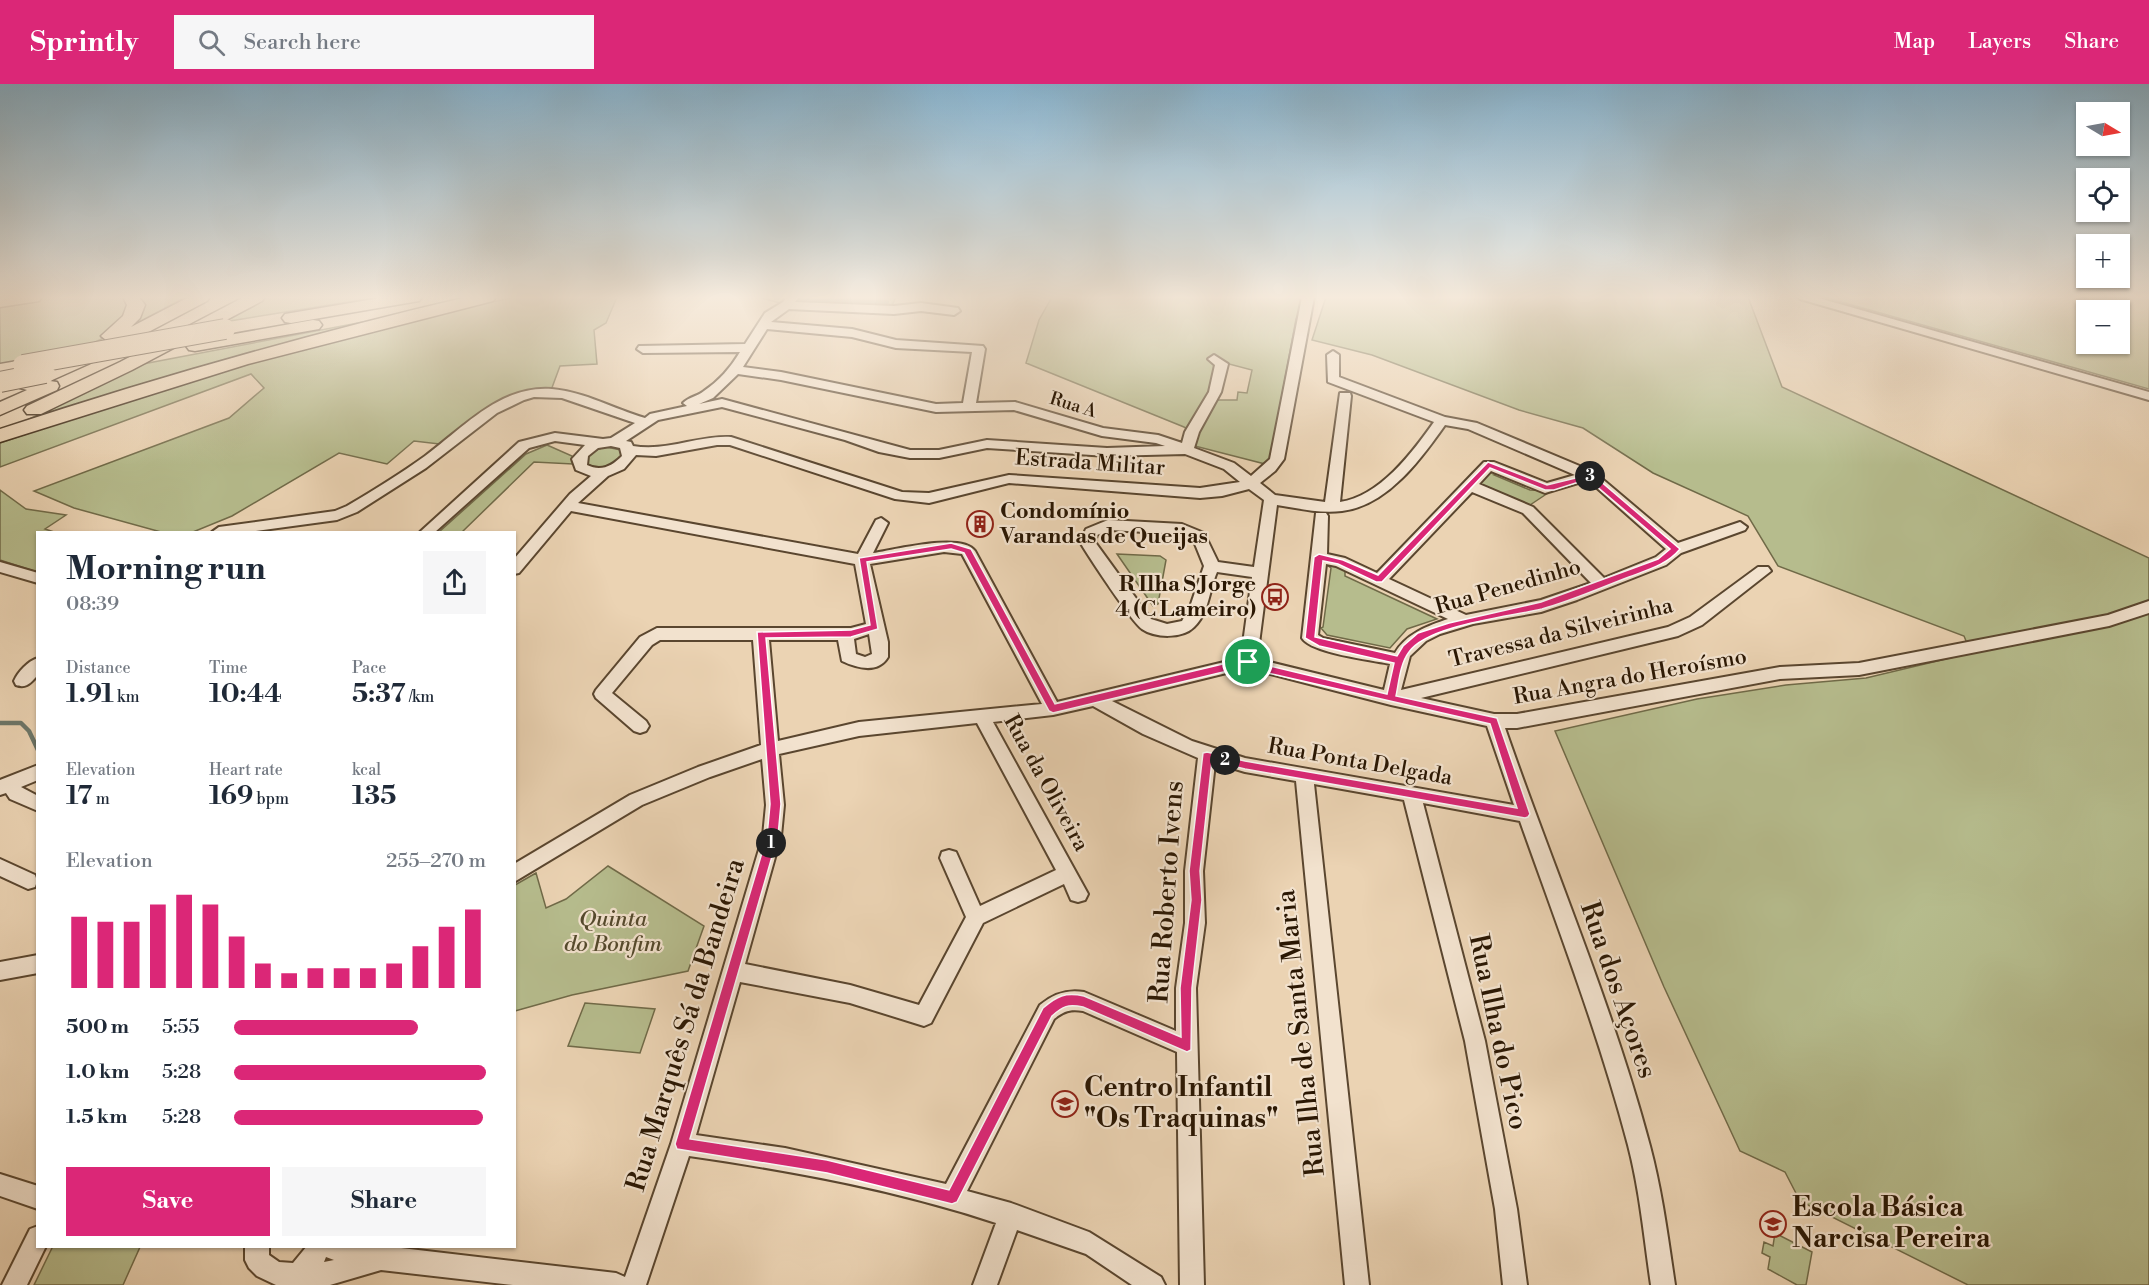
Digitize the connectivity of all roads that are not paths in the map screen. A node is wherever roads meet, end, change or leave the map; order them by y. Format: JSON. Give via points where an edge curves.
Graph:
{"nodes":[{"id":1,"x":90,"y":353,"type":"edge"},
{"id":2,"x":90,"y":353,"type":"edge"},
{"id":3,"x":95,"y":353,"type":"edge"},
{"id":4,"x":117,"y":353,"type":"edge"},
{"id":5,"x":150,"y":353,"type":"edge"},
{"id":6,"x":157,"y":353,"type":"edge"},
{"id":7,"x":263,"y":353,"type":"edge"},
{"id":8,"x":747,"y":353,"type":"edge"},
{"id":9,"x":977,"y":353,"type":"edge"},
{"id":10,"x":1297,"y":353,"type":"edge"},
{"id":11,"x":1999,"y":353,"type":"edge"},
{"id":12,"x":1333,"y":355,"type":"dead end"},
{"id":13,"x":1214,"y":359,"type":"dead end"},
{"id":14,"x":82,"y":360,"type":"junction"},
{"id":15,"x":0,"y":370,"type":"edge"},
{"id":16,"x":735,"y":370,"type":"junction"},
{"id":17,"x":0,"y":382,"type":"edge"},
{"id":18,"x":0,"y":396,"type":"edge"},
{"id":19,"x":1345,"y":396,"type":"dead end"},
{"id":20,"x":2149,"y":396,"type":"edge"},
{"id":21,"x":969,"y":407,"type":"junction"},
{"id":22,"x":0,"y":409,"type":"edge"},
{"id":23,"x":1442,"y":420,"type":"junction"},
{"id":24,"x":647,"y":422,"type":"junction"},
{"id":25,"x":0,"y":426,"type":"edge"},
{"id":26,"x":0,"y":436,"type":"edge"},
{"id":27,"x":544,"y":438,"type":"junction"},
{"id":28,"x":618,"y":445,"type":"junction"},
{"id":29,"x":1187,"y":450,"type":"junction"},
{"id":30,"x":657,"y":454,"type":"junction"},
{"id":31,"x":581,"y":461,"type":"junction"},
{"id":32,"x":619,"y":466,"type":"junction"},
{"id":33,"x":604,"y":472,"type":"junction"},
{"id":34,"x":1589,"y":476,"type":"junction"},
{"id":35,"x":1249,"y":484,"type":"junction"},
{"id":36,"x":1471,"y":486,"type":"junction"},
{"id":37,"x":1271,"y":499,"type":"junction"},
{"id":38,"x":571,"y":502,"type":"junction"},
{"id":39,"x":1327,"y":511,"type":"junction"},
{"id":40,"x":881,"y":523,"type":"dead end"},
{"id":41,"x":1740,"y":527,"type":"dead end"},
{"id":42,"x":226,"y":531,"type":"edge"},
{"id":43,"x":428,"y":531,"type":"edge"},
{"id":44,"x":1676,"y":549,"type":"junction"},
{"id":45,"x":1319,"y":557,"type":"junction"},
{"id":46,"x":862,"y":560,"type":"junction"},
{"id":47,"x":1212,"y":566,"type":"junction"},
{"id":48,"x":0,"y":567,"type":"edge"},
{"id":49,"x":516,"y":567,"type":"edge"},
{"id":50,"x":1763,"y":571,"type":"dead end"},
{"id":51,"x":1260,"y":573,"type":"junction"},
{"id":52,"x":36,"y":577,"type":"edge"},
{"id":53,"x":1379,"y":580,"type":"junction"},
{"id":54,"x":1601,"y":584,"type":"junction"},
{"id":55,"x":2149,"y":607,"type":"edge"},
{"id":56,"x":1467,"y":621,"type":"junction"},
{"id":57,"x":875,"y":627,"type":"junction"},
{"id":58,"x":845,"y":634,"type":"junction"},
{"id":59,"x":761,"y":635,"type":"junction"},
{"id":60,"x":1399,"y":660,"type":"junction"},
{"id":61,"x":1248,"y":662,"type":"junction"},
{"id":62,"x":36,"y":666,"type":"edge"},
{"id":63,"x":22,"y":681,"type":"dead end"},
{"id":64,"x":1094,"y":698,"type":"junction"},
{"id":65,"x":1391,"y":699,"type":"junction"},
{"id":66,"x":1053,"y":709,"type":"junction"},
{"id":67,"x":981,"y":716,"type":"junction"},
{"id":68,"x":1494,"y":721,"type":"junction"},
{"id":69,"x":640,"y":726,"type":"dead end"},
{"id":70,"x":771,"y":749,"type":"junction"},
{"id":71,"x":1207,"y":756,"type":"junction"},
{"id":72,"x":36,"y":773,"type":"edge"},
{"id":73,"x":1305,"y":775,"type":"junction"},
{"id":74,"x":5,"y":786,"type":"edge"},
{"id":75,"x":1412,"y":795,"type":"junction"},
{"id":76,"x":36,"y":803,"type":"edge"},
{"id":77,"x":1525,"y":814,"type":"junction"},
{"id":78,"x":516,"y":858,"type":"edge"},
{"id":79,"x":949,"y":858,"type":"dead end"},
{"id":80,"x":534,"y":862,"type":"junction"},
{"id":81,"x":0,"y":867,"type":"edge"},
{"id":82,"x":516,"y":873,"type":"edge"},
{"id":83,"x":1068,"y":873,"type":"junction"},
{"id":84,"x":28,"y":881,"type":"dead end"},
{"id":85,"x":1078,"y":894,"type":"dead end"},
{"id":86,"x":976,"y":916,"type":"junction"},
{"id":87,"x":36,"y":964,"type":"edge"},
{"id":88,"x":0,"y":971,"type":"edge"},
{"id":89,"x":732,"y":971,"type":"junction"},
{"id":90,"x":1187,"y":1046,"type":"junction"},
{"id":91,"x":682,"y":1144,"type":"junction"},
{"id":92,"x":0,"y":1185,"type":"edge"},
{"id":93,"x":36,"y":1197,"type":"edge"},
{"id":94,"x":952,"y":1197,"type":"junction"},
{"id":95,"x":1011,"y":1215,"type":"junction"},
{"id":96,"x":36,"y":1241,"type":"edge"},
{"id":97,"x":253,"y":1249,"type":"edge"},
{"id":98,"x":382,"y":1258,"type":"junction"},
{"id":99,"x":304,"y":1268,"type":"edge"},
{"id":100,"x":14,"y":1285,"type":"edge"},
{"id":101,"x":616,"y":1285,"type":"edge"},
{"id":102,"x":634,"y":1285,"type":"edge"},
{"id":103,"x":986,"y":1285,"type":"edge"},
{"id":104,"x":1153,"y":1285,"type":"edge"},
{"id":105,"x":1192,"y":1285,"type":"edge"},
{"id":106,"x":1357,"y":1285,"type":"edge"},
{"id":107,"x":1515,"y":1285,"type":"edge"},
{"id":108,"x":1663,"y":1285,"type":"edge"}],
"edges":[{"from":1,"to":14,"type":"highway"},
{"from":2,"to":15,"type":"highway","bridge":true},
{"from":3,"to":14,"type":"highway"},
{"from":4,"to":22,"type":"highway"},
{"from":5,"to":25,"type":"highway"},
{"from":6,"to":17,"type":"highway","bridge":true},
{"from":7,"to":26,"type":"highway"},
{"from":8,"to":16,"type":"street"},
{"from":9,"to":21,"type":"street"},
{"from":10,"to":35,"type":"street","name":"Estrada Militar","via":[[1277,459],[1269,471]]},
{"from":11,"to":20,"type":"street"},
{"from":12,"to":23,"type":"street","via":[[1333,379]]},
{"from":13,"to":29,"type":"street","via":[[1222,364],[1215,392],[1192,432]]},
{"from":14,"to":18,"type":"highway"},
{"from":16,"to":21,"type":"street","name":"Rua A","via":[[936,408]]},
{"from":16,"to":24,"type":"street","via":[[708,395]]},
{"from":19,"to":39,"type":"street"},
{"from":21,"to":29,"type":"street","name":"Rua A","via":[[1015,406],[1102,432],[1158,439]]},
{"from":23,"to":34,"type":"street","via":[[1472,426]]},
{"from":23,"to":39,"type":"street","via":[[1431,437],[1382,487],[1364,500]]},
{"from":24,"to":28,"type":"street"},
{"from":24,"to":29,"type":"street","via":[[722,403],[910,454],[939,454],[987,444],[1107,452]]},
{"from":24,"to":42,"type":"street","via":[[571,397],[550,393],[526,395],[470,425],[443,449],[352,509],[337,515]]},
{"from":27,"to":28,"type":"street","name":"Estrada Militar"},
{"from":27,"to":31,"type":"street","via":[[562,443]]},
{"from":27,"to":43,"type":"street","name":"Estrada Militar","via":[[519,448]]},
{"from":28,"to":30,"type":"street","name":"Estrada Militar"},
{"from":28,"to":31,"type":"street","via":[[587,449]]},
{"from":28,"to":32,"type":"street","via":[[629,456]]},
{"from":29,"to":35,"type":"street","name":"Rua A","via":[[1230,466]]},
{"from":30,"to":32,"type":"street"},
{"from":30,"to":35,"type":"street","name":"Estrada Militar","via":[[709,440],[731,441],[917,499],[935,499],[1002,480],[1200,493]]},
{"from":31,"to":33,"type":"street","via":[[594,472]]},
{"from":31,"to":38,"type":"street","via":[[579,490]]},
{"from":32,"to":33,"type":"street"},
{"from":33,"to":38,"type":"street"},
{"from":34,"to":36,"type":"street","via":[[1545,488],[1488,465]]},
{"from":34,"to":44,"type":"street"},
{"from":35,"to":37,"type":"street","name":"Rua A"},
{"from":36,"to":53,"type":"street"},
{"from":36,"to":54,"type":"street","via":[[1528,510]]},
{"from":37,"to":39,"type":"street"},
{"from":37,"to":51,"type":"street"},
{"from":38,"to":46,"type":"street"},
{"from":38,"to":49,"type":"street"},
{"from":39,"to":45,"type":"street"},
{"from":40,"to":46,"type":"street"},
{"from":41,"to":44,"type":"street","name":"Rua Penedinho"},
{"from":44,"to":54,"type":"street","name":"Rua Penedinho","via":[[1661,561]]},
{"from":45,"to":53,"type":"street"},
{"from":45,"to":60,"type":"street","via":[[1310,638]]},
{"from":46,"to":57,"type":"street"},
{"from":46,"to":66,"type":"street","via":[[944,547],[968,551]]},
{"from":47,"to":47,"type":"street","via":[[1202,540],[1182,529],[1108,525],[1091,532],[1087,539],[1091,550],[1145,622],[1167,630],[1182,627],[1197,615],[1205,575]]},
{"from":47,"to":51,"type":"street"},
{"from":48,"to":52,"type":"street"},
{"from":50,"to":65,"type":"street","name":"Travessa da Silveirinha","via":[[1696,621],[1672,632]]},
{"from":51,"to":61,"type":"street"},
{"from":53,"to":56,"type":"street"},
{"from":54,"to":56,"type":"street","name":"Rua Penedinho","via":[[1542,605]]},
{"from":55,"to":68,"type":"street","name":"Rua Angra do Heroísmo","via":[[2109,620],[1859,669],[1780,673],[1539,718]]},
{"from":56,"to":60,"type":"street","name":"Rua Penedinho","via":[[1422,635]]},
{"from":57,"to":58,"type":"street"},
{"from":57,"to":58,"type":"street","via":[[880,657],[872,663],[848,657]]},
{"from":58,"to":59,"type":"street"},
{"from":59,"to":69,"type":"street","via":[[664,633],[651,637],[602,694]]},
{"from":59,"to":70,"type":"street","name":"Rua Marquês Sá da Bandeira"},
{"from":60,"to":65,"type":"street","name":"Rua Penedinho"},
{"from":61,"to":64,"type":"street"},
{"from":61,"to":65,"type":"street","name":"Rua Angra do Heroísmo"},
{"from":62,"to":63,"type":"street"},
{"from":64,"to":66,"type":"street"},
{"from":64,"to":71,"type":"street","name":"Rua Ponta Delgada","via":[[1134,723]]},
{"from":65,"to":68,"type":"street","name":"Rua Angra do Heroísmo"},
{"from":66,"to":67,"type":"street"},
{"from":67,"to":70,"type":"street","via":[[848,730]]},
{"from":67,"to":83,"type":"street","name":"Rua da Oliveira"},
{"from":68,"to":77,"type":"street","name":"Rua dos Açores"},
{"from":70,"to":80,"type":"street","via":[[636,800]]},
{"from":70,"to":89,"type":"street","name":"Rua Marquês Sá da Bandeira","via":[[775,804],[772,836]]},
{"from":71,"to":73,"type":"street","name":"Rua Ponta Delgada"},
{"from":71,"to":90,"type":"street","name":"Rua Roberto Ivens","via":[[1194,871],[1196,900],[1186,988]]},
{"from":72,"to":74,"type":"street"},
{"from":73,"to":75,"type":"street","name":"Rua Ponta Delgada"},
{"from":73,"to":106,"type":"street","name":"Rua Ilha de Santa Maria"},
{"from":74,"to":76,"type":"street"},
{"from":75,"to":77,"type":"street","name":"Rua Ponta Delgada"},
{"from":75,"to":107,"type":"street","name":"Rua Ilha do Pico","via":[[1475,1041],[1506,1209]]},
{"from":77,"to":108,"type":"street","name":"Rua dos Açores","via":[[1603,1026],[1631,1119],[1647,1186]]},
{"from":78,"to":80,"type":"street"},
{"from":79,"to":86,"type":"street"},
{"from":80,"to":82,"type":"street"},
{"from":81,"to":84,"type":"street"},
{"from":83,"to":85,"type":"street","name":"Rua da Oliveira"},
{"from":83,"to":86,"type":"street","name":"Rua da Oliveira"},
{"from":86,"to":89,"type":"street","via":[[924,1016],[850,994]]},
{"from":87,"to":88,"type":"street"},
{"from":89,"to":91,"type":"street","name":"Rua Marquês Sá da Bandeira"},
{"from":90,"to":94,"type":"street","via":[[1084,1002],[1059,1002],[1047,1012]]},
{"from":90,"to":105,"type":"street","name":"Rua Roberto Ivens"},
{"from":91,"to":94,"type":"street","via":[[827,1167]]},
{"from":91,"to":102,"type":"street","name":"Rua Marquês Sá da Bandeira"},
{"from":92,"to":93,"type":"street"},
{"from":94,"to":95,"type":"street"},
{"from":95,"to":103,"type":"street"},
{"from":95,"to":104,"type":"street","via":[[1094,1246]]},
{"from":96,"to":100,"type":"street"},
{"from":97,"to":99,"type":"street","via":[[256,1260]]},
{"from":98,"to":99,"type":"street","via":[[339,1271]]},
{"from":98,"to":99,"type":"street","via":[[341,1251]]},
{"from":98,"to":101,"type":"street"}]}
